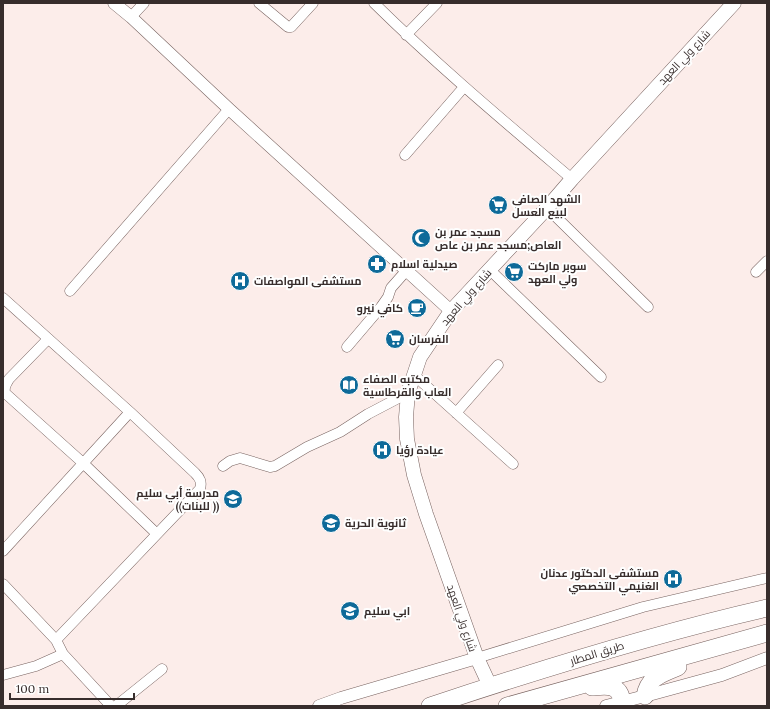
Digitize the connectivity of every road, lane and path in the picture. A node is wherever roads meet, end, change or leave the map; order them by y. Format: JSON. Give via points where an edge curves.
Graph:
{"nodes":[{"id":1,"x":114,"y":3,"type":"edge"},
{"id":2,"x":144,"y":3,"type":"edge"},
{"id":3,"x":258,"y":3,"type":"edge"},
{"id":4,"x":313,"y":3,"type":"edge"},
{"id":5,"x":374,"y":3,"type":"edge"},
{"id":6,"x":437,"y":3,"type":"edge"},
{"id":7,"x":734,"y":3,"type":"edge"},
{"id":8,"x":130,"y":17,"type":"junction"},
{"id":9,"x":406,"y":35,"type":"junction"},
{"id":10,"x":464,"y":87,"type":"junction"},
{"id":11,"x":229,"y":109,"type":"junction"},
{"id":12,"x":405,"y":155,"type":"dead end"},
{"id":13,"x":572,"y":179,"type":"junction"},
{"id":14,"x":548,"y":208,"type":"junction"},
{"id":15,"x":767,"y":261,"type":"edge"},
{"id":16,"x":490,"y":270,"type":"junction"},
{"id":17,"x":406,"y":271,"type":"junction"},
{"id":18,"x":756,"y":272,"type":"dead end"},
{"id":19,"x":70,"y":291,"type":"dead end"},
{"id":20,"x":3,"y":298,"type":"edge"},
{"id":21,"x":648,"y":307,"type":"dead end"},
{"id":22,"x":451,"y":311,"type":"junction"},
{"id":23,"x":48,"y":339,"type":"junction"},
{"id":24,"x":347,"y":347,"type":"dead end"},
{"id":25,"x":498,"y":365,"type":"dead end"},
{"id":26,"x":414,"y":375,"type":"junction"},
{"id":27,"x":601,"y":377,"type":"dead end"},
{"id":28,"x":408,"y":393,"type":"junction"},
{"id":29,"x":130,"y":412,"type":"junction"},
{"id":30,"x":456,"y":413,"type":"junction"},
{"id":31,"x":84,"y":464,"type":"junction"},
{"id":32,"x":513,"y":464,"type":"dead end"},
{"id":33,"x":223,"y":466,"type":"dead end"},
{"id":34,"x":157,"y":534,"type":"junction"},
{"id":35,"x":3,"y":551,"type":"edge"},
{"id":36,"x":767,"y":578,"type":"edge"},
{"id":37,"x":3,"y":584,"type":"edge"},
{"id":38,"x":767,"y":608,"type":"edge"},
{"id":39,"x":767,"y":633,"type":"edge"},
{"id":40,"x":56,"y":640,"type":"junction"},
{"id":41,"x":737,"y":641,"type":"junction"},
{"id":42,"x":63,"y":654,"type":"junction"},
{"id":43,"x":477,"y":658,"type":"junction"},
{"id":44,"x":767,"y":658,"type":"edge"},
{"id":45,"x":162,"y":669,"type":"dead end"},
{"id":46,"x":3,"y":675,"type":"edge"},
{"id":47,"x":490,"y":686,"type":"junction"},
{"id":48,"x":564,"y":690,"type":"junction"},
{"id":49,"x":644,"y":696,"type":"junction"},
{"id":50,"x":614,"y":704,"type":"edge"},
{"id":51,"x":111,"y":706,"type":"edge"},
{"id":52,"x":116,"y":706,"type":"edge"},
{"id":53,"x":319,"y":706,"type":"edge"},
{"id":54,"x":430,"y":706,"type":"edge"},
{"id":55,"x":507,"y":706,"type":"edge"}],
"edges":[{"from":1,"to":8,"type":"street"},
{"from":2,"to":8,"type":"street"},
{"from":3,"to":4,"type":"street","via":[[288,27],[291,27]]},
{"from":5,"to":9,"type":"street"},
{"from":6,"to":9,"type":"street"},
{"from":7,"to":13,"type":"main road","name":"شارع ولي العهد"},
{"from":8,"to":11,"type":"street"},
{"from":9,"to":10,"type":"street"},
{"from":10,"to":12,"type":"street"},
{"from":10,"to":13,"type":"street"},
{"from":11,"to":17,"type":"street"},
{"from":11,"to":19,"type":"street"},
{"from":13,"to":14,"type":"main road","name":"شارع ولي العهد"},
{"from":14,"to":16,"type":"main road","name":"شارع ولي العهد"},
{"from":14,"to":21,"type":"street"},
{"from":15,"to":18,"type":"street"},
{"from":16,"to":22,"type":"main road","name":"شارع ولي العهد"},
{"from":16,"to":27,"type":"street"},
{"from":17,"to":22,"type":"street"},
{"from":17,"to":24,"type":"street","via":[[391,288],[381,307]]},
{"from":20,"to":23,"type":"street"},
{"from":22,"to":26,"type":"main road","name":"شارع ولي العهد","via":[[420,357]]},
{"from":23,"to":29,"type":"street"},
{"from":23,"to":31,"type":"street","via":[[9,380],[6,393]]},
{"from":25,"to":30,"type":"street"},
{"from":26,"to":28,"type":"main road","name":"شارع ولي العهد"},
{"from":26,"to":30,"type":"street"},
{"from":28,"to":33,"type":"street","via":[[275,466],[270,467],[240,458]]},
{"from":28,"to":43,"type":"main road","name":"شارع ولي العهد","via":[[407,439],[414,475]]},
{"from":29,"to":31,"type":"street"},
{"from":29,"to":34,"type":"street","via":[[200,479],[200,489]]},
{"from":30,"to":32,"type":"street"},
{"from":31,"to":34,"type":"street"},
{"from":31,"to":35,"type":"street"},
{"from":34,"to":40,"type":"street"},
{"from":36,"to":43,"type":"street","via":[[643,607]]},
{"from":37,"to":40,"type":"street"},
{"from":38,"to":47,"type":"highway","name":"طريق المطار","via":[[616,647]]},
{"from":39,"to":41,"type":"highway"},
{"from":40,"to":42,"type":"street"},
{"from":41,"to":48,"type":"highway"},
{"from":41,"to":49,"type":"highway","via":[[658,675],[647,686]]},
{"from":42,"to":46,"type":"street","via":[[36,666]]},
{"from":42,"to":51,"type":"street"},
{"from":43,"to":47,"type":"main road","name":"شارع ولي العهد"},
{"from":43,"to":53,"type":"street"},
{"from":44,"to":49,"type":"street","via":[[722,675]]},
{"from":45,"to":52,"type":"street"},
{"from":47,"to":54,"type":"highway","name":"طريق المطار"},
{"from":48,"to":50,"type":"highway","via":[[610,686],[619,692],[622,698]]},
{"from":48,"to":55,"type":"highway"},
{"from":49,"to":50,"type":"street"}]}
